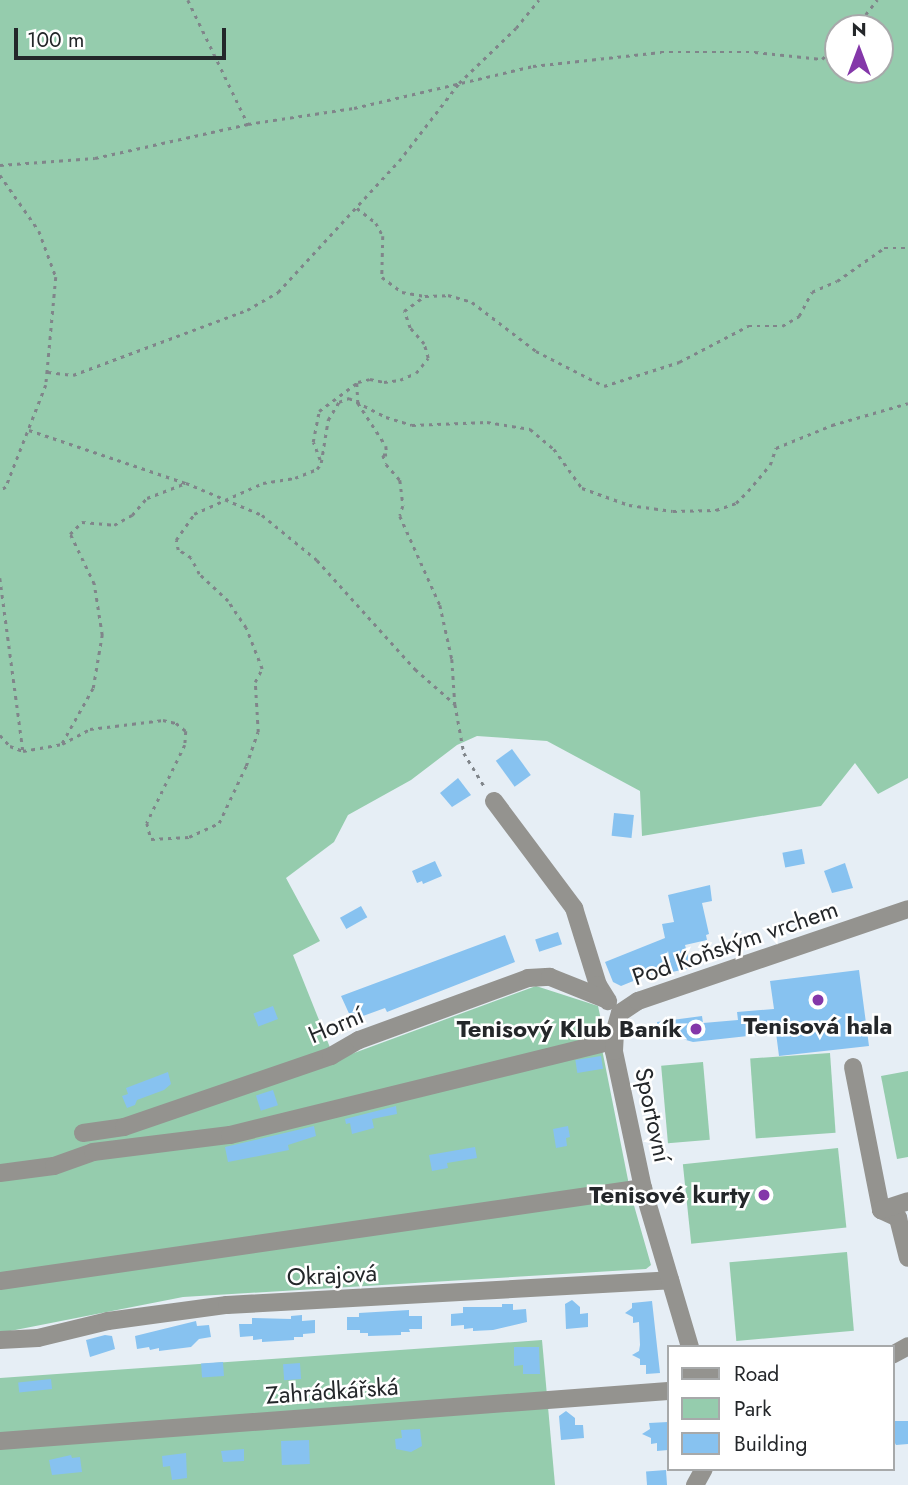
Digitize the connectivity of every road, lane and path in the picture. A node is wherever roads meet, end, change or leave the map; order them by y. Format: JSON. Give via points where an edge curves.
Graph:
{"nodes":[{"id":1,"x":188,"y":0,"type":"edge"},
{"id":2,"x":539,"y":0,"type":"edge"},
{"id":3,"x":877,"y":0,"type":"edge"},
{"id":4,"x":866,"y":14,"type":"edge"},
{"id":5,"x":824,"y":57,"type":"edge"},
{"id":6,"x":458,"y":83,"type":"junction"},
{"id":7,"x":248,"y":124,"type":"junction"},
{"id":8,"x":0,"y":165,"type":"edge"},
{"id":9,"x":0,"y":175,"type":"edge"},
{"id":10,"x":357,"y":208,"type":"junction"},
{"id":11,"x":906,"y":249,"type":"edge"},
{"id":12,"x":906,"y":256,"type":"edge"},
{"id":13,"x":425,"y":296,"type":"junction"},
{"id":14,"x":48,"y":372,"type":"junction"},
{"id":15,"x":356,"y":383,"type":"junction"},
{"id":16,"x":358,"y":403,"type":"junction"},
{"id":17,"x":908,"y":403,"type":"edge"},
{"id":18,"x":29,"y":430,"type":"junction"},
{"id":19,"x":321,"y":463,"type":"junction"},
{"id":20,"x":186,"y":483,"type":"junction"},
{"id":21,"x":0,"y":491,"type":"edge"},
{"id":22,"x":226,"y":500,"type":"junction"},
{"id":23,"x":0,"y":578,"type":"edge"},
{"id":24,"x":455,"y":704,"type":"junction"},
{"id":25,"x":0,"y":736,"type":"edge"},
{"id":26,"x":62,"y":744,"type":"junction"},
{"id":27,"x":23,"y":751,"type":"junction"},
{"id":28,"x":494,"y":801,"type":"joint"},
{"id":29,"x":908,"y":909,"type":"edge"},
{"id":30,"x":605,"y":999,"type":"junction"},
{"id":31,"x":620,"y":1013,"type":"junction"},
{"id":32,"x":614,"y":1041,"type":"junction"},
{"id":33,"x":853,"y":1067,"type":"dead end"},
{"id":34,"x":83,"y":1133,"type":"dead end"},
{"id":35,"x":0,"y":1172,"type":"edge"},
{"id":36,"x":643,"y":1188,"type":"junction"},
{"id":37,"x":908,"y":1200,"type":"edge"},
{"id":38,"x":881,"y":1210,"type":"junction"},
{"id":39,"x":908,"y":1258,"type":"edge"},
{"id":40,"x":670,"y":1280,"type":"junction"},
{"id":41,"x":0,"y":1281,"type":"edge"},
{"id":42,"x":0,"y":1340,"type":"edge"},
{"id":43,"x":689,"y":1345,"type":"edge"},
{"id":44,"x":666,"y":1391,"type":"edge"},
{"id":45,"x":0,"y":1441,"type":"edge"}],
"edges":[{"from":1,"to":7,"type":"path"},
{"from":2,"to":6,"type":"path"},
{"from":3,"to":4,"type":"path"},
{"from":5,"to":6,"type":"path","via":[[661,52],[533,66]]},
{"from":6,"to":7,"type":"path","via":[[354,108]]},
{"from":6,"to":10,"type":"path"},
{"from":7,"to":8,"type":"path","via":[[95,158]]},
{"from":9,"to":14,"type":"path","via":[[39,231],[56,277]]},
{"from":10,"to":13,"type":"path","via":[[376,223],[383,236],[382,276],[402,292]]},
{"from":10,"to":14,"type":"path","via":[[278,292],[247,310],[73,375]]},
{"from":11,"to":12,"type":"path"},
{"from":11,"to":13,"type":"path","via":[[884,248],[837,281],[812,292],[799,316],[782,326],[748,326],[679,362],[604,386],[536,351],[472,302],[448,295]]},
{"from":13,"to":15,"type":"path","via":[[404,311],[428,358],[416,373],[400,380]]},
{"from":14,"to":18,"type":"path"},
{"from":15,"to":16,"type":"path"},
{"from":15,"to":19,"type":"path","via":[[319,411],[313,442]]},
{"from":16,"to":17,"type":"path","via":[[412,425],[487,422],[530,429],[554,449],[582,488],[629,505],[673,512],[716,510],[736,503],[770,465],[776,448],[832,425]]},
{"from":16,"to":19,"type":"path","via":[[349,398],[338,402],[328,420]]},
{"from":16,"to":24,"type":"path","via":[[386,446],[386,464],[400,480],[400,516],[440,604],[452,659]]},
{"from":18,"to":20,"type":"path"},
{"from":18,"to":21,"type":"path","via":[[6,487]]},
{"from":19,"to":22,"type":"path","via":[[295,478],[263,483]]},
{"from":20,"to":22,"type":"path"},
{"from":20,"to":26,"type":"path","via":[[147,498],[132,515],[114,525],[82,522],[70,534],[94,584],[102,635],[93,688]]},
{"from":22,"to":24,"type":"path","via":[[262,516],[317,560],[415,669]]},
{"from":22,"to":26,"type":"path","via":[[194,514],[176,540],[178,550],[191,558],[234,610],[262,669],[255,682],[258,732],[219,822],[189,837],[152,839],[148,823],[185,745],[186,731],[176,723],[163,720],[90,729]]},
{"from":23,"to":27,"type":"path"},
{"from":24,"to":28,"type":"path","via":[[464,753]]},
{"from":25,"to":27,"type":"path"},
{"from":26,"to":27,"type":"path"},
{"from":28,"to":30,"type":"street","name":"Pod Koňským vrchem","via":[[574,908]]},
{"from":29,"to":31,"type":"street","name":"Pod Koňským vrchem","via":[[638,1001]]},
{"from":30,"to":31,"type":"street","name":"Pod Koňským vrchem"},
{"from":30,"to":34,"type":"street","name":"Horní","via":[[550,977],[528,978],[359,1040],[318,1060],[124,1127]]},
{"from":31,"to":32,"type":"street","name":"Sportovní"},
{"from":32,"to":35,"type":"street","via":[[230,1135],[93,1152],[54,1166]]},
{"from":32,"to":36,"type":"street","name":"Sportovní"},
{"from":33,"to":38,"type":"street"},
{"from":36,"to":40,"type":"street","name":"Sportovní"},
{"from":36,"to":41,"type":"street"},
{"from":37,"to":38,"type":"street"},
{"from":38,"to":39,"type":"street","via":[[898,1219]]},
{"from":40,"to":42,"type":"street","name":"Okrajová","via":[[227,1305],[108,1321],[38,1338]]},
{"from":40,"to":43,"type":"street","name":"Sportovní"},
{"from":44,"to":45,"type":"street","name":"Zahrádkářská"}]}
